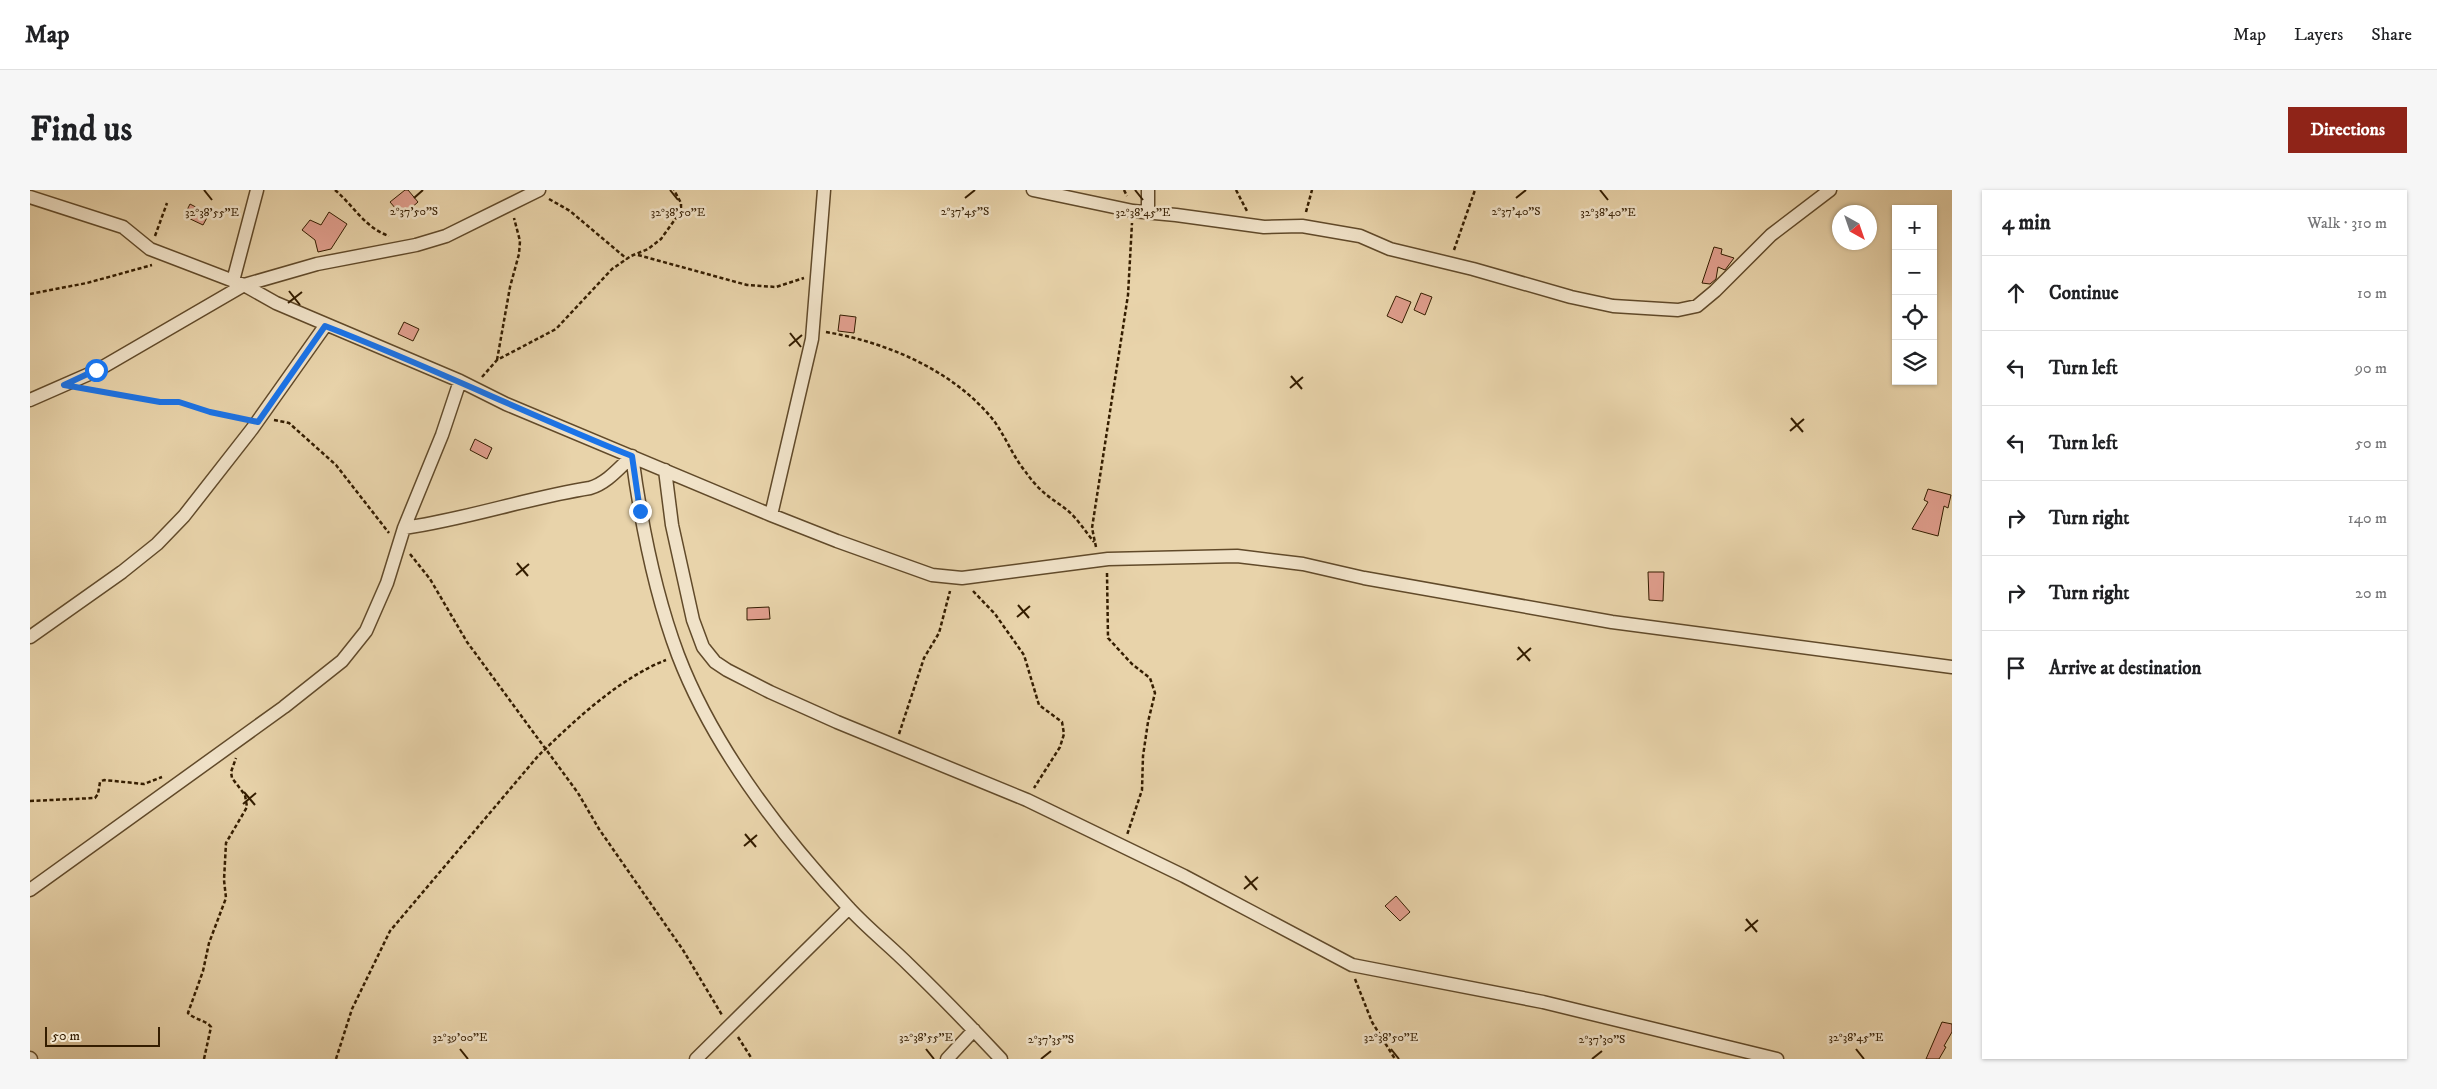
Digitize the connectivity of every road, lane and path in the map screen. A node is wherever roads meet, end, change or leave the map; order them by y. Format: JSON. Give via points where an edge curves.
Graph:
{"nodes":[{"id":1,"x":257,"y":190,"type":"edge"},
{"id":2,"x":336,"y":190,"type":"edge"},
{"id":3,"x":674,"y":190,"type":"edge"},
{"id":4,"x":824,"y":190,"type":"edge"},
{"id":5,"x":1034,"y":190,"type":"edge"},
{"id":6,"x":1148,"y":190,"type":"edge"},
{"id":7,"x":1236,"y":190,"type":"edge"},
{"id":8,"x":1312,"y":190,"type":"edge"},
{"id":9,"x":1475,"y":190,"type":"edge"},
{"id":10,"x":1830,"y":190,"type":"edge"},
{"id":11,"x":536,"y":191,"type":"edge"},
{"id":12,"x":30,"y":197,"type":"edge"},
{"id":13,"x":167,"y":203,"type":"dead end"},
{"id":14,"x":514,"y":203,"type":"junction"},
{"id":15,"x":1133,"y":211,"type":"junction"},
{"id":16,"x":1148,"y":212,"type":"junction"},
{"id":17,"x":1255,"y":226,"type":"junction"},
{"id":18,"x":1302,"y":226,"type":"junction"},
{"id":19,"x":416,"y":245,"type":"junction"},
{"id":20,"x":150,"y":249,"type":"junction"},
{"id":21,"x":637,"y":254,"type":"junction"},
{"id":22,"x":173,"y":259,"type":"junction"},
{"id":23,"x":627,"y":259,"type":"junction"},
{"id":24,"x":1448,"y":263,"type":"junction"},
{"id":25,"x":817,"y":274,"type":"junction"},
{"id":26,"x":239,"y":283,"type":"junction"},
{"id":27,"x":30,"y":294,"type":"edge"},
{"id":28,"x":325,"y":326,"type":"junction"},
{"id":29,"x":812,"y":330,"type":"junction"},
{"id":30,"x":497,"y":360,"type":"junction"},
{"id":31,"x":460,"y":381,"type":"junction"},
{"id":32,"x":64,"y":385,"type":"junction"},
{"id":33,"x":473,"y":388,"type":"junction"},
{"id":34,"x":30,"y":400,"type":"edge"},
{"id":35,"x":258,"y":422,"type":"junction"},
{"id":36,"x":632,"y":456,"type":"junction"},
{"id":37,"x":665,"y":470,"type":"junction"},
{"id":38,"x":771,"y":515,"type":"junction"},
{"id":39,"x":404,"y":528,"type":"junction"},
{"id":40,"x":399,"y":544,"type":"junction"},
{"id":41,"x":1096,"y":544,"type":"junction"},
{"id":42,"x":1104,"y":560,"type":"junction"},
{"id":43,"x":958,"y":577,"type":"junction"},
{"id":44,"x":30,"y":637,"type":"edge"},
{"id":45,"x":679,"y":655,"type":"junction"},
{"id":46,"x":1952,"y":667,"type":"edge"},
{"id":47,"x":241,"y":738,"type":"junction"},
{"id":48,"x":894,"y":744,"type":"junction"},
{"id":49,"x":545,"y":749,"type":"junction"},
{"id":50,"x":184,"y":779,"type":"junction"},
{"id":51,"x":1027,"y":800,"type":"junction"},
{"id":52,"x":30,"y":801,"type":"edge"},
{"id":53,"x":1123,"y":846,"type":"junction"},
{"id":54,"x":30,"y":890,"type":"edge"},
{"id":55,"x":849,"y":908,"type":"junction"},
{"id":56,"x":1352,"y":965,"type":"junction"},
{"id":57,"x":727,"y":1026,"type":"junction"},
{"id":58,"x":974,"y":1030,"type":"junction"},
{"id":59,"x":204,"y":1059,"type":"edge"},
{"id":60,"x":336,"y":1059,"type":"edge"},
{"id":61,"x":696,"y":1059,"type":"edge"},
{"id":62,"x":752,"y":1059,"type":"edge"},
{"id":63,"x":947,"y":1059,"type":"edge"},
{"id":64,"x":1001,"y":1059,"type":"edge"},
{"id":65,"x":1395,"y":1059,"type":"edge"},
{"id":66,"x":1777,"y":1059,"type":"edge"}],
"edges":[{"from":1,"to":26,"type":"street"},
{"from":2,"to":19,"type":"path","via":[[379,232]]},
{"from":3,"to":21,"type":"path","via":[[681,204],[677,219],[661,239]]},
{"from":4,"to":25,"type":"street"},
{"from":5,"to":15,"type":"street"},
{"from":6,"to":16,"type":"street"},
{"from":7,"to":17,"type":"path"},
{"from":8,"to":18,"type":"path"},
{"from":9,"to":24,"type":"path"},
{"from":10,"to":24,"type":"street","via":[[1771,236],[1697,306],[1678,310],[1613,306]]},
{"from":11,"to":14,"type":"street"},
{"from":11,"to":23,"type":"path","via":[[570,211]]},
{"from":12,"to":20,"type":"street","via":[[123,227]]},
{"from":13,"to":20,"type":"path"},
{"from":14,"to":19,"type":"street","via":[[446,236]]},
{"from":14,"to":30,"type":"path","via":[[519,254]]},
{"from":15,"to":16,"type":"street"},
{"from":15,"to":41,"type":"path","via":[[1128,296],[1092,528]]},
{"from":16,"to":17,"type":"street"},
{"from":17,"to":18,"type":"street"},
{"from":18,"to":24,"type":"street","via":[[1360,236],[1390,249]]},
{"from":19,"to":26,"type":"street"},
{"from":20,"to":22,"type":"street"},
{"from":21,"to":23,"type":"path"},
{"from":21,"to":25,"type":"path","via":[[704,275],[764,288],[776,288]]},
{"from":22,"to":26,"type":"street"},
{"from":22,"to":27,"type":"path","via":[[87,283]]},
{"from":23,"to":30,"type":"path","via":[[590,290],[556,329]]},
{"from":25,"to":29,"type":"street"},
{"from":26,"to":28,"type":"street"},
{"from":26,"to":32,"type":"street","via":[[136,348]]},
{"from":28,"to":31,"type":"street"},
{"from":28,"to":35,"type":"street"},
{"from":29,"to":38,"type":"street"},
{"from":29,"to":41,"type":"path","via":[[858,337],[903,354],[957,387],[991,417],[1024,470],[1048,496],[1068,510]]},
{"from":30,"to":33,"type":"path"},
{"from":31,"to":33,"type":"street"},
{"from":31,"to":39,"type":"street"},
{"from":32,"to":34,"type":"street"},
{"from":32,"to":35,"type":"path","via":[[160,402],[179,402]]},
{"from":33,"to":36,"type":"street"},
{"from":35,"to":40,"type":"path","via":[[289,423],[301,432],[336,465]]},
{"from":35,"to":44,"type":"street","via":[[184,516],[157,544]]},
{"from":36,"to":37,"type":"street"},
{"from":36,"to":39,"type":"street","via":[[599,486]]},
{"from":36,"to":45,"type":"street","via":[[650,561]]},
{"from":37,"to":38,"type":"street"},
{"from":37,"to":48,"type":"street","via":[[684,587],[703,647],[715,662],[770,692]]},
{"from":38,"to":43,"type":"street","via":[[932,574]]},
{"from":39,"to":40,"type":"street"},
{"from":40,"to":47,"type":"street","via":[[388,583],[366,630],[342,661]]},
{"from":40,"to":49,"type":"path","via":[[430,579],[467,642]]},
{"from":41,"to":42,"type":"path"},
{"from":42,"to":43,"type":"street"},
{"from":42,"to":46,"type":"street","via":[[1237,556],[1293,563],[1612,622]]},
{"from":42,"to":53,"type":"path","via":[[1108,638],[1150,678],[1155,694],[1144,747],[1142,790]]},
{"from":43,"to":48,"type":"path","via":[[939,633],[924,658]]},
{"from":43,"to":51,"type":"path","via":[[995,614],[1024,655],[1039,705],[1062,722],[1064,734],[1060,747]]},
{"from":45,"to":49,"type":"path","via":[[636,676],[572,723]]},
{"from":45,"to":55,"type":"street","via":[[711,724],[734,762],[785,835]]},
{"from":47,"to":50,"type":"street"},
{"from":47,"to":59,"type":"path","via":[[231,772],[245,795],[247,807],[226,843],[226,898],[188,1013],[211,1027]]},
{"from":48,"to":51,"type":"street"},
{"from":49,"to":57,"type":"path","via":[[683,950],[719,1007]]},
{"from":49,"to":60,"type":"path","via":[[390,932],[352,1009]]},
{"from":50,"to":52,"type":"path","via":[[158,778],[144,784],[104,780],[100,782],[95,798]]},
{"from":50,"to":54,"type":"street"},
{"from":51,"to":53,"type":"street"},
{"from":53,"to":56,"type":"street"},
{"from":55,"to":57,"type":"street"},
{"from":55,"to":58,"type":"street"},
{"from":56,"to":65,"type":"path","via":[[1372,1022]]},
{"from":56,"to":66,"type":"street","via":[[1543,1002]]},
{"from":57,"to":61,"type":"street"},
{"from":57,"to":62,"type":"path","via":[[737,1035]]},
{"from":58,"to":63,"type":"street"},
{"from":58,"to":64,"type":"street"}]}
